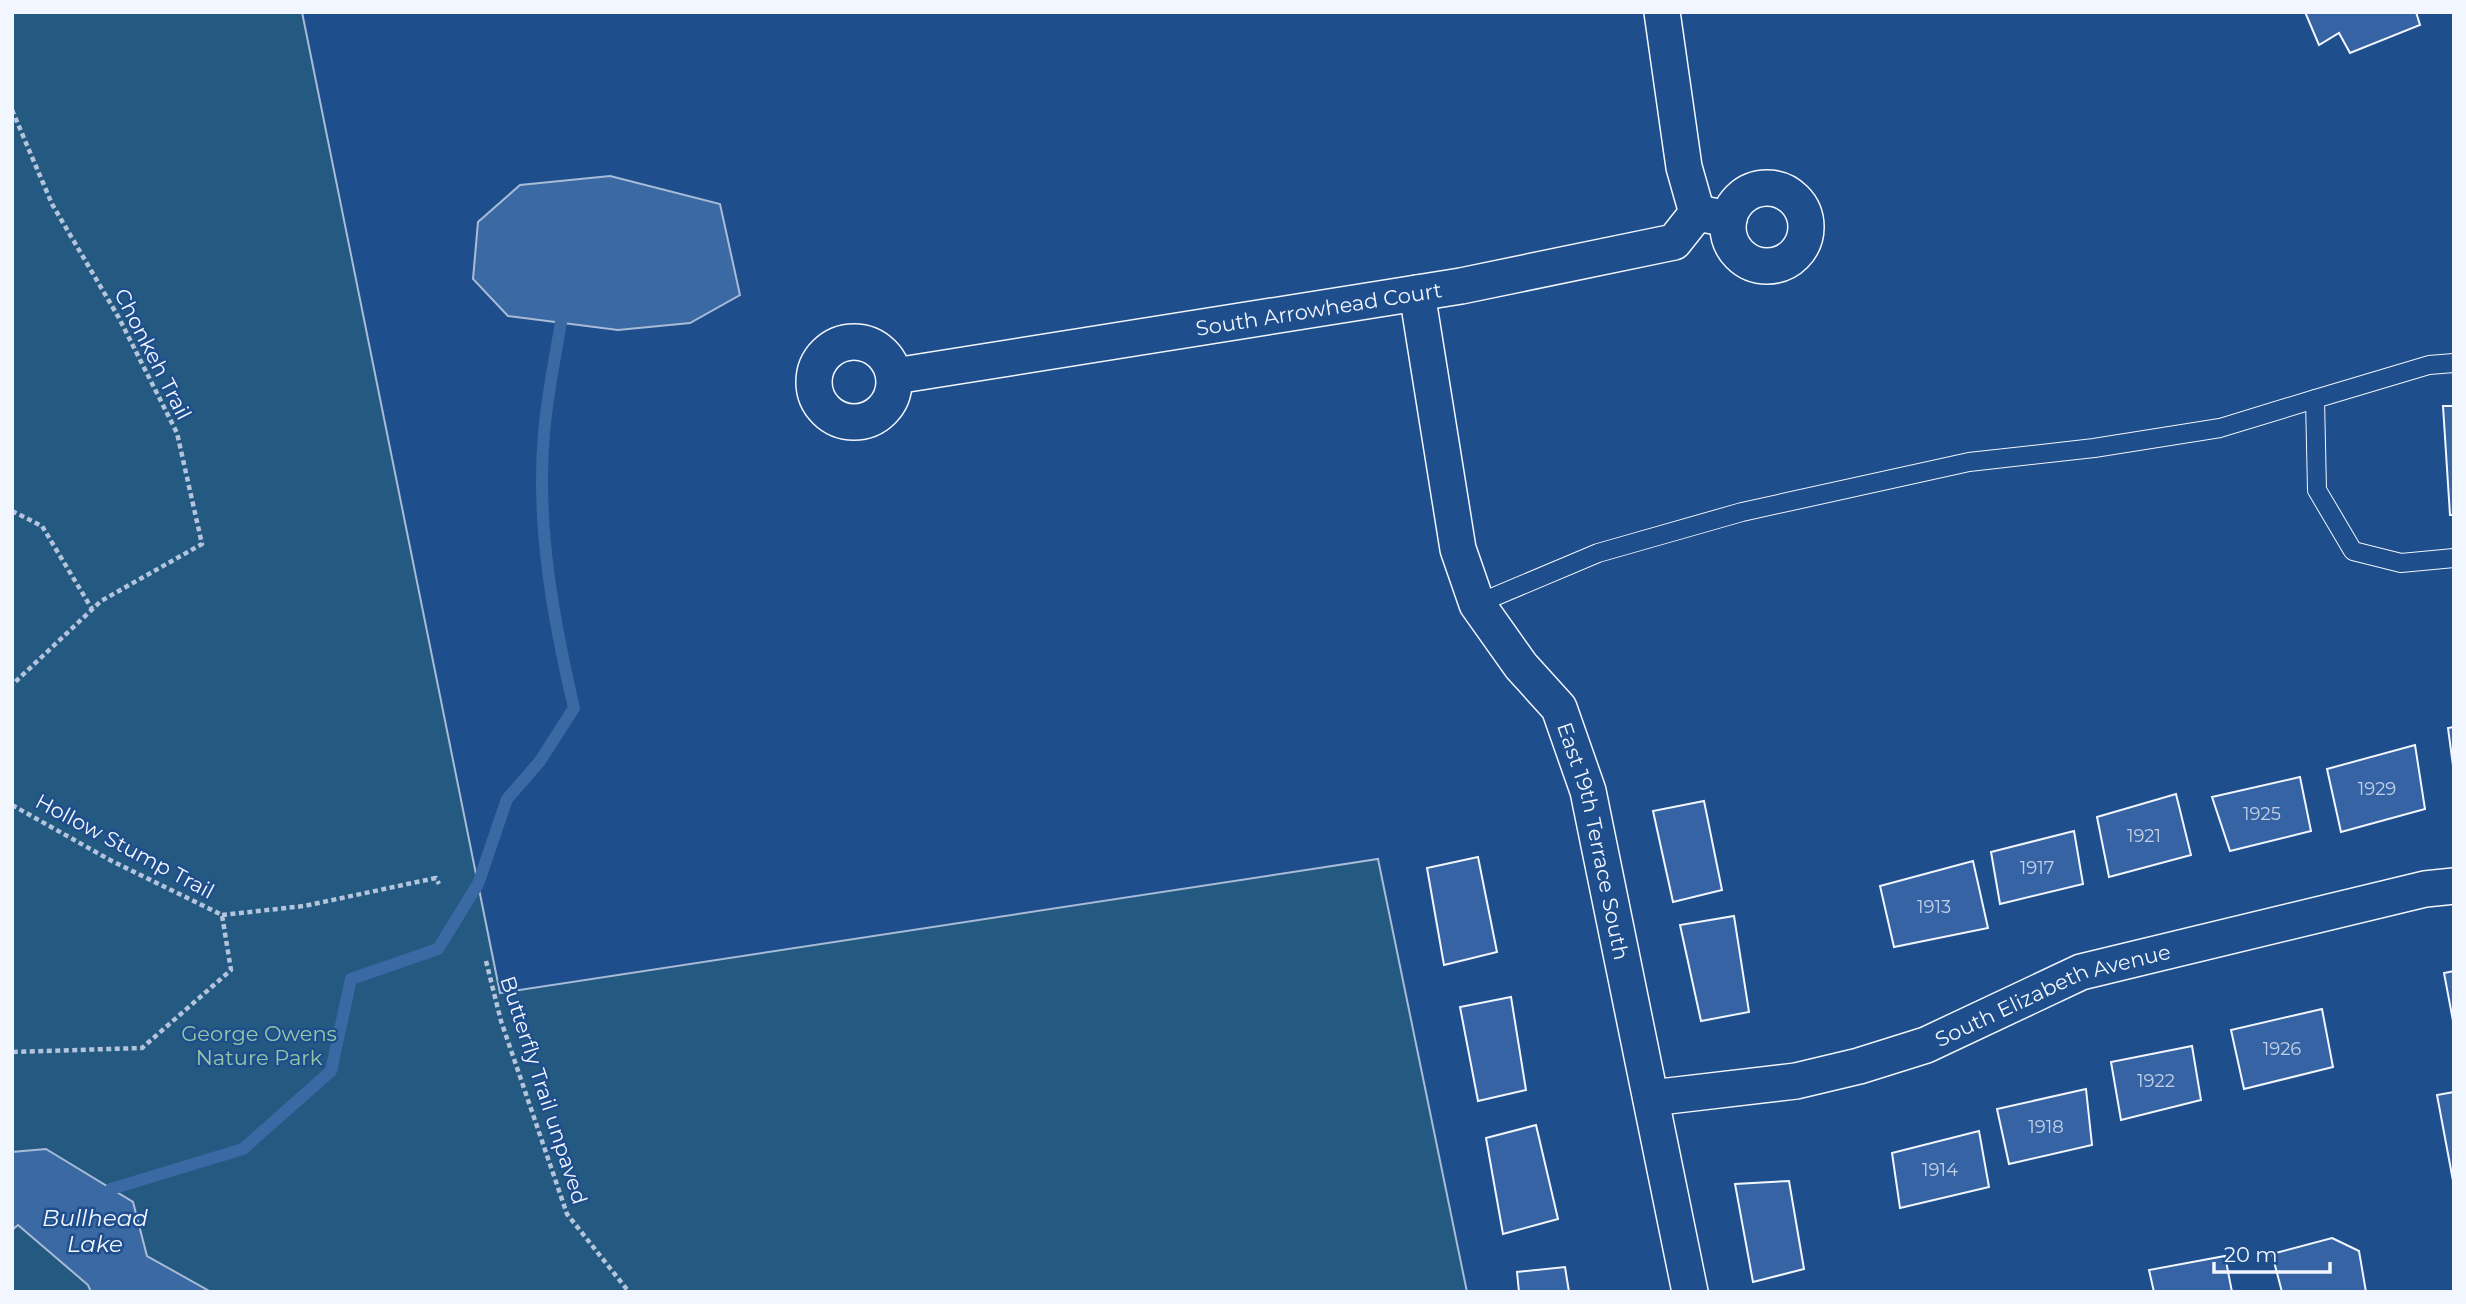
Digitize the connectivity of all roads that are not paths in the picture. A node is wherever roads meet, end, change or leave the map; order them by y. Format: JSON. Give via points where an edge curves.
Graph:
{"nodes":[{"id":1,"x":1662,"y":12,"type":"edge"},
{"id":2,"x":1417,"y":293,"type":"junction"},
{"id":3,"x":2454,"y":363,"type":"edge"},
{"id":4,"x":895,"y":376,"type":"dead end"},
{"id":5,"x":2315,"y":399,"type":"junction"},
{"id":6,"x":2454,"y":558,"type":"edge"},
{"id":7,"x":1477,"y":604,"type":"junction"},
{"id":8,"x":2454,"y":886,"type":"edge"},
{"id":9,"x":1651,"y":1098,"type":"junction"},
{"id":10,"x":1690,"y":1292,"type":"edge"}],
"edges":[{"from":1,"to":2,"type":"street","name":"South Arrowhead Court","via":[[1684,167],[1713,216],[1674,242]]},
{"from":2,"to":4,"type":"street","name":"South Arrowhead Court"},
{"from":2,"to":7,"type":"street","name":"East 19th Terrace South","via":[[1458,549]]},
{"from":3,"to":5,"type":"lane","via":[[2429,365]]},
{"from":5,"to":6,"type":"lane","via":[[2317,490],[2353,551],[2401,563]]},
{"from":5,"to":7,"type":"lane","via":[[2220,428],[1969,462],[1742,512],[1598,553]]},
{"from":7,"to":9,"type":"street","name":"East 19th Terrace South","via":[[1521,666],[1559,708],[1588,791]]},
{"from":8,"to":9,"type":"street","name":"South Elizabeth Avenue","via":[[2425,888],[2081,972],[1926,1045],[1859,1066],[1796,1081]]},
{"from":9,"to":10,"type":"street","name":"East 19th Terrace South"}]}
